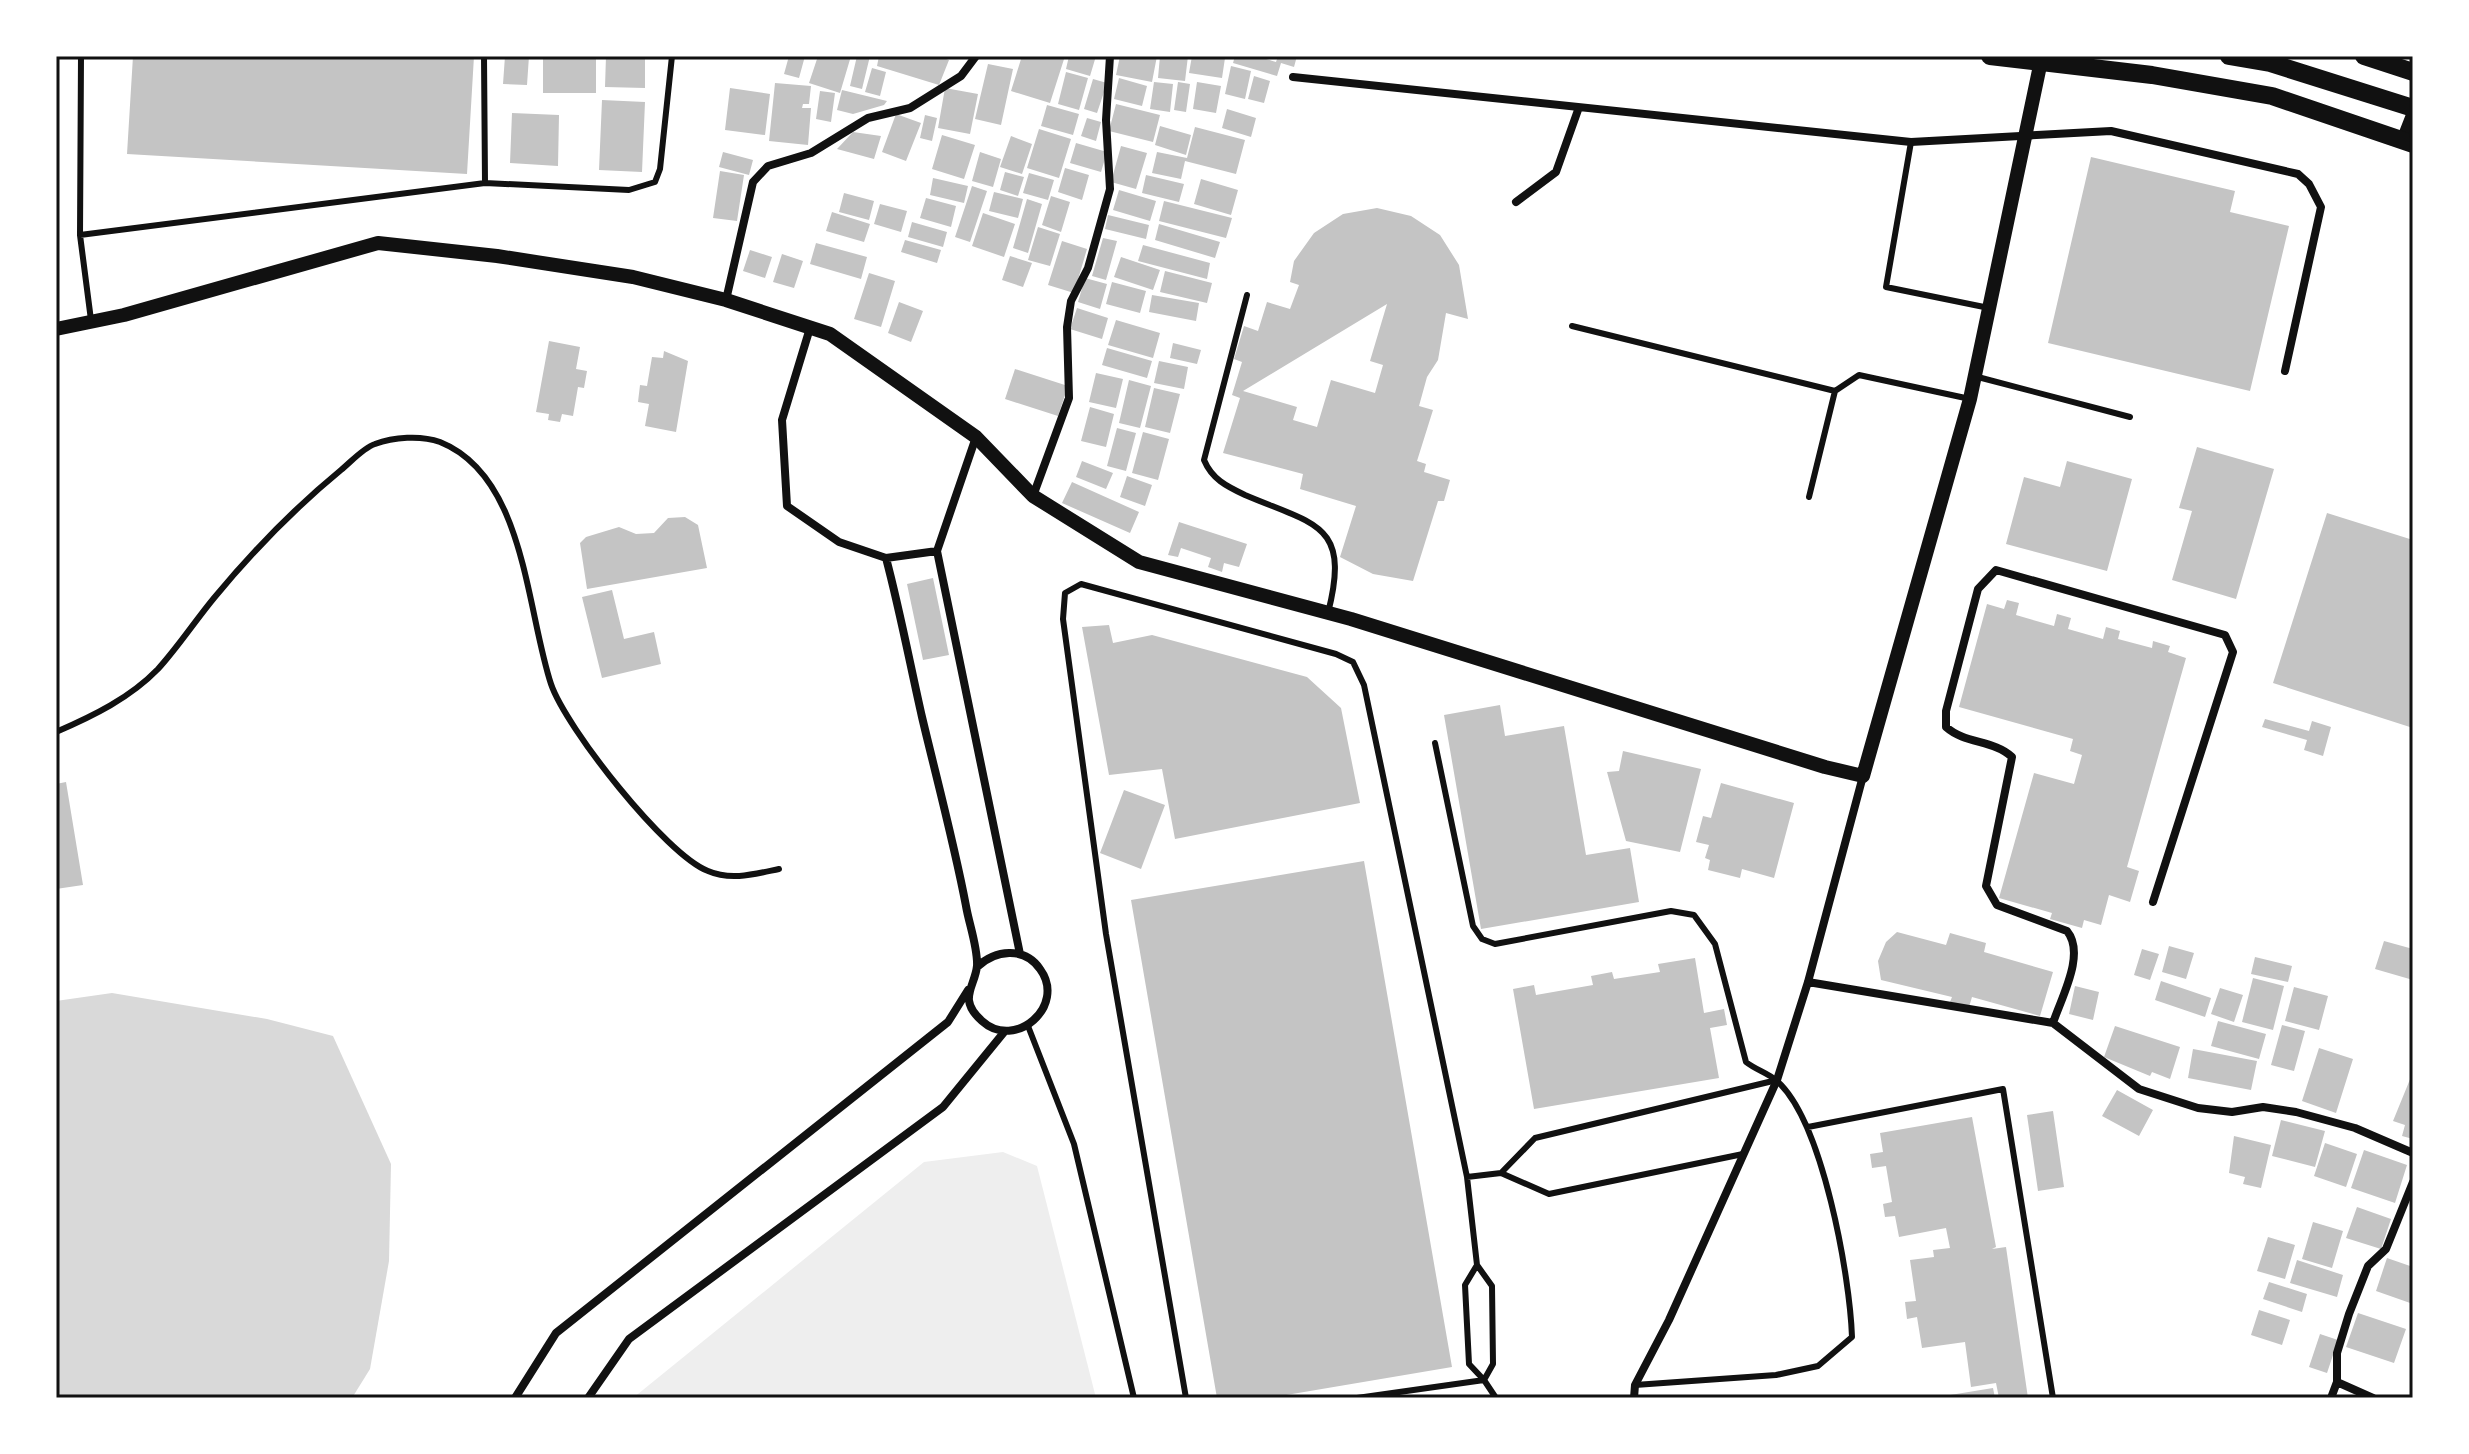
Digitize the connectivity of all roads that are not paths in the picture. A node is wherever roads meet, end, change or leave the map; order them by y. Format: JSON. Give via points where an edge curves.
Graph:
{"nodes":[{"id":1,"x":81,"y":56,"type":"edge"},
{"id":2,"x":484,"y":56,"type":"edge"},
{"id":3,"x":672,"y":56,"type":"edge"},
{"id":4,"x":976,"y":56,"type":"edge"},
{"id":5,"x":1110,"y":56,"type":"edge"},
{"id":6,"x":1990,"y":56,"type":"edge"},
{"id":7,"x":2229,"y":56,"type":"edge"},
{"id":8,"x":2364,"y":56,"type":"edge"},
{"id":9,"x":2042,"y":60,"type":"edge"},
{"id":10,"x":2413,"y":72,"type":"edge"},
{"id":11,"x":1293,"y":77,"type":"dead end"},
{"id":12,"x":2413,"y":108,"type":"edge"},
{"id":13,"x":1578,"y":110,"type":"junction"},
{"id":14,"x":2413,"y":118,"type":"edge"},
{"id":15,"x":2027,"y":137,"type":"junction"},
{"id":16,"x":1911,"y":142,"type":"junction"},
{"id":17,"x":2409,"y":142,"type":"edge"},
{"id":18,"x":485,"y":183,"type":"junction"},
{"id":19,"x":1516,"y":202,"type":"dead end"},
{"id":20,"x":80,"y":235,"type":"junction"},
{"id":21,"x":1247,"y":295,"type":"dead end"},
{"id":22,"x":726,"y":300,"type":"junction"},
{"id":23,"x":1990,"y":308,"type":"junction"},
{"id":24,"x":91,"y":322,"type":"junction"},
{"id":25,"x":1572,"y":326,"type":"dead end"},
{"id":26,"x":810,"y":328,"type":"junction"},
{"id":27,"x":56,"y":329,"type":"edge"},
{"id":28,"x":2285,"y":371,"type":"dead end"},
{"id":29,"x":1974,"y":376,"type":"junction"},
{"id":30,"x":1835,"y":391,"type":"junction"},
{"id":31,"x":1970,"y":399,"type":"junction"},
{"id":32,"x":2130,"y":417,"type":"dead end"},
{"id":33,"x":976,"y":437,"type":"junction"},
{"id":34,"x":1033,"y":496,"type":"junction"},
{"id":35,"x":1809,"y":497,"type":"dead end"},
{"id":36,"x":937,"y":551,"type":"junction"},
{"id":37,"x":886,"y":558,"type":"junction"},
{"id":38,"x":1328,"y":613,"type":"junction"},
{"id":39,"x":56,"y":732,"type":"edge"},
{"id":40,"x":1435,"y":743,"type":"dead end"},
{"id":41,"x":1863,"y":776,"type":"junction"},
{"id":42,"x":779,"y":869,"type":"dead end"},
{"id":43,"x":2153,"y":902,"type":"dead end"},
{"id":44,"x":1020,"y":954,"type":"junction"},
{"id":45,"x":977,"y":967,"type":"junction"},
{"id":46,"x":1808,"y":982,"type":"junction"},
{"id":47,"x":969,"y":990,"type":"junction"},
{"id":48,"x":2053,"y":1023,"type":"junction"},
{"id":49,"x":1028,"y":1026,"type":"junction"},
{"id":50,"x":1005,"y":1031,"type":"junction"},
{"id":51,"x":1777,"y":1080,"type":"junction"},
{"id":52,"x":1808,"y":1127,"type":"junction"},
{"id":53,"x":2413,"y":1153,"type":"edge"},
{"id":54,"x":1743,"y":1154,"type":"junction"},
{"id":55,"x":1501,"y":1173,"type":"junction"},
{"id":56,"x":1467,"y":1177,"type":"junction"},
{"id":57,"x":2413,"y":1182,"type":"edge"},
{"id":58,"x":1477,"y":1265,"type":"junction"},
{"id":59,"x":1484,"y":1380,"type":"junction"},
{"id":60,"x":2337,"y":1382,"type":"junction"},
{"id":61,"x":1635,"y":1385,"type":"junction"},
{"id":62,"x":515,"y":1398,"type":"edge"},
{"id":63,"x":588,"y":1398,"type":"edge"},
{"id":64,"x":1134,"y":1398,"type":"edge"},
{"id":65,"x":1186,"y":1398,"type":"edge"},
{"id":66,"x":1357,"y":1398,"type":"edge"},
{"id":67,"x":1496,"y":1398,"type":"edge"},
{"id":68,"x":1634,"y":1398,"type":"edge"},
{"id":69,"x":2053,"y":1398,"type":"edge"},
{"id":70,"x":2331,"y":1398,"type":"edge"},
{"id":71,"x":2373,"y":1398,"type":"edge"}],
"edges":[{"from":1,"to":20,"type":"lane"},
{"from":2,"to":18,"type":"lane"},
{"from":3,"to":18,"type":"lane","via":[[655,182],[629,190]]},
{"from":4,"to":22,"type":"street","via":[[961,76],[910,108],[868,118],[811,153],[759,171]]},
{"from":5,"to":34,"type":"street","via":[[1110,189],[1088,268],[1071,301],[1069,398]]},
{"from":6,"to":9,"type":"main road"},
{"from":7,"to":12,"type":"main road","via":[[2270,63]]},
{"from":8,"to":10,"type":"main road"},
{"from":9,"to":15,"type":"street"},
{"from":9,"to":17,"type":"main road","via":[[2272,96]]},
{"from":11,"to":13,"type":"street"},
{"from":13,"to":16,"type":"street"},
{"from":13,"to":19,"type":"street","via":[[1556,172]]},
{"from":14,"to":17,"type":"main road"},
{"from":15,"to":16,"type":"street"},
{"from":15,"to":23,"type":"street"},
{"from":15,"to":28,"type":"street","via":[[2111,131],[2298,174],[2321,207]]},
{"from":16,"to":23,"type":"lane","via":[[1886,287]]},
{"from":18,"to":20,"type":"lane"},
{"from":20,"to":24,"type":"lane"},
{"from":21,"to":38,"type":"lane","via":[[1204,460],[1227,487],[1320,527],[1336,556]]},
{"from":22,"to":24,"type":"street","via":[[633,277],[378,243]]},
{"from":22,"to":26,"type":"street"},
{"from":23,"to":29,"type":"street"},
{"from":24,"to":27,"type":"street"},
{"from":25,"to":30,"type":"lane"},
{"from":26,"to":33,"type":"street","via":[[842,342]]},
{"from":26,"to":37,"type":"street","via":[[782,420],[787,506],[839,542]]},
{"from":29,"to":31,"type":"street"},
{"from":29,"to":32,"type":"lane"},
{"from":30,"to":31,"type":"lane","via":[[1859,375]]},
{"from":30,"to":35,"type":"lane"},
{"from":31,"to":41,"type":"street"},
{"from":33,"to":34,"type":"street"},
{"from":33,"to":36,"type":"street"},
{"from":34,"to":38,"type":"street","via":[[1139,562]]},
{"from":36,"to":37,"type":"street"},
{"from":36,"to":44,"type":"street"},
{"from":37,"to":45,"type":"street"},
{"from":38,"to":41,"type":"street"},
{"from":39,"to":42,"type":"lane","via":[[102,712],[157,670],[265,543],[317,489],[373,444],[407,437],[437,441],[471,458],[510,518],[552,687],[616,789],[690,863],[710,873],[742,877]]},
{"from":40,"to":51,"type":"lane","via":[[1473,926],[1482,939],[1495,944],[1671,911],[1694,915],[1715,944],[1746,1062]]},
{"from":41,"to":46,"type":"street"},
{"from":43,"to":48,"type":"street","via":[[2233,652],[2231,642],[2225,635],[1996,570],[1978,589],[1946,727],[1958,737],[2012,757],[1986,886],[1997,905],[2067,931],[2074,940],[2076,952]]},
{"from":44,"to":45,"type":"street","via":[[997,954]]},
{"from":44,"to":49,"type":"street","via":[[1041,969],[1048,994]]},
{"from":45,"to":47,"type":"street"},
{"from":46,"to":48,"type":"street"},
{"from":46,"to":51,"type":"street"},
{"from":47,"to":50,"type":"street","via":[[983,1022]]},
{"from":47,"to":62,"type":"street","via":[[948,1022],[556,1333]]},
{"from":48,"to":53,"type":"street","via":[[2139,1089],[2198,1108],[2296,1112],[2355,1128]]},
{"from":49,"to":50,"type":"street"},
{"from":49,"to":64,"type":"lane","via":[[1074,1144]]},
{"from":50,"to":63,"type":"street","via":[[943,1107],[629,1339]]},
{"from":51,"to":52,"type":"lane"},
{"from":51,"to":54,"type":"street"},
{"from":51,"to":55,"type":"lane","via":[[1535,1138]]},
{"from":52,"to":61,"type":"lane","via":[[1851,1299],[1852,1337],[1818,1366],[1776,1375]]},
{"from":52,"to":69,"type":"lane","via":[[2003,1089]]},
{"from":54,"to":55,"type":"lane","via":[[1549,1194]]},
{"from":54,"to":61,"type":"street"},
{"from":55,"to":56,"type":"lane"},
{"from":56,"to":58,"type":"lane"},
{"from":56,"to":65,"type":"lane","via":[[1364,685],[1353,662],[1081,584],[1065,593],[1063,619],[1106,934]]},
{"from":57,"to":60,"type":"street","via":[[2386,1249],[2368,1266],[2349,1314],[2337,1353]]},
{"from":58,"to":59,"type":"lane","via":[[1492,1286],[1493,1364]]},
{"from":58,"to":59,"type":"lane","via":[[1465,1285],[1469,1364]]},
{"from":59,"to":66,"type":"lane"},
{"from":59,"to":67,"type":"lane"},
{"from":60,"to":70,"type":"street"},
{"from":60,"to":71,"type":"street"},
{"from":61,"to":68,"type":"street"}]}
